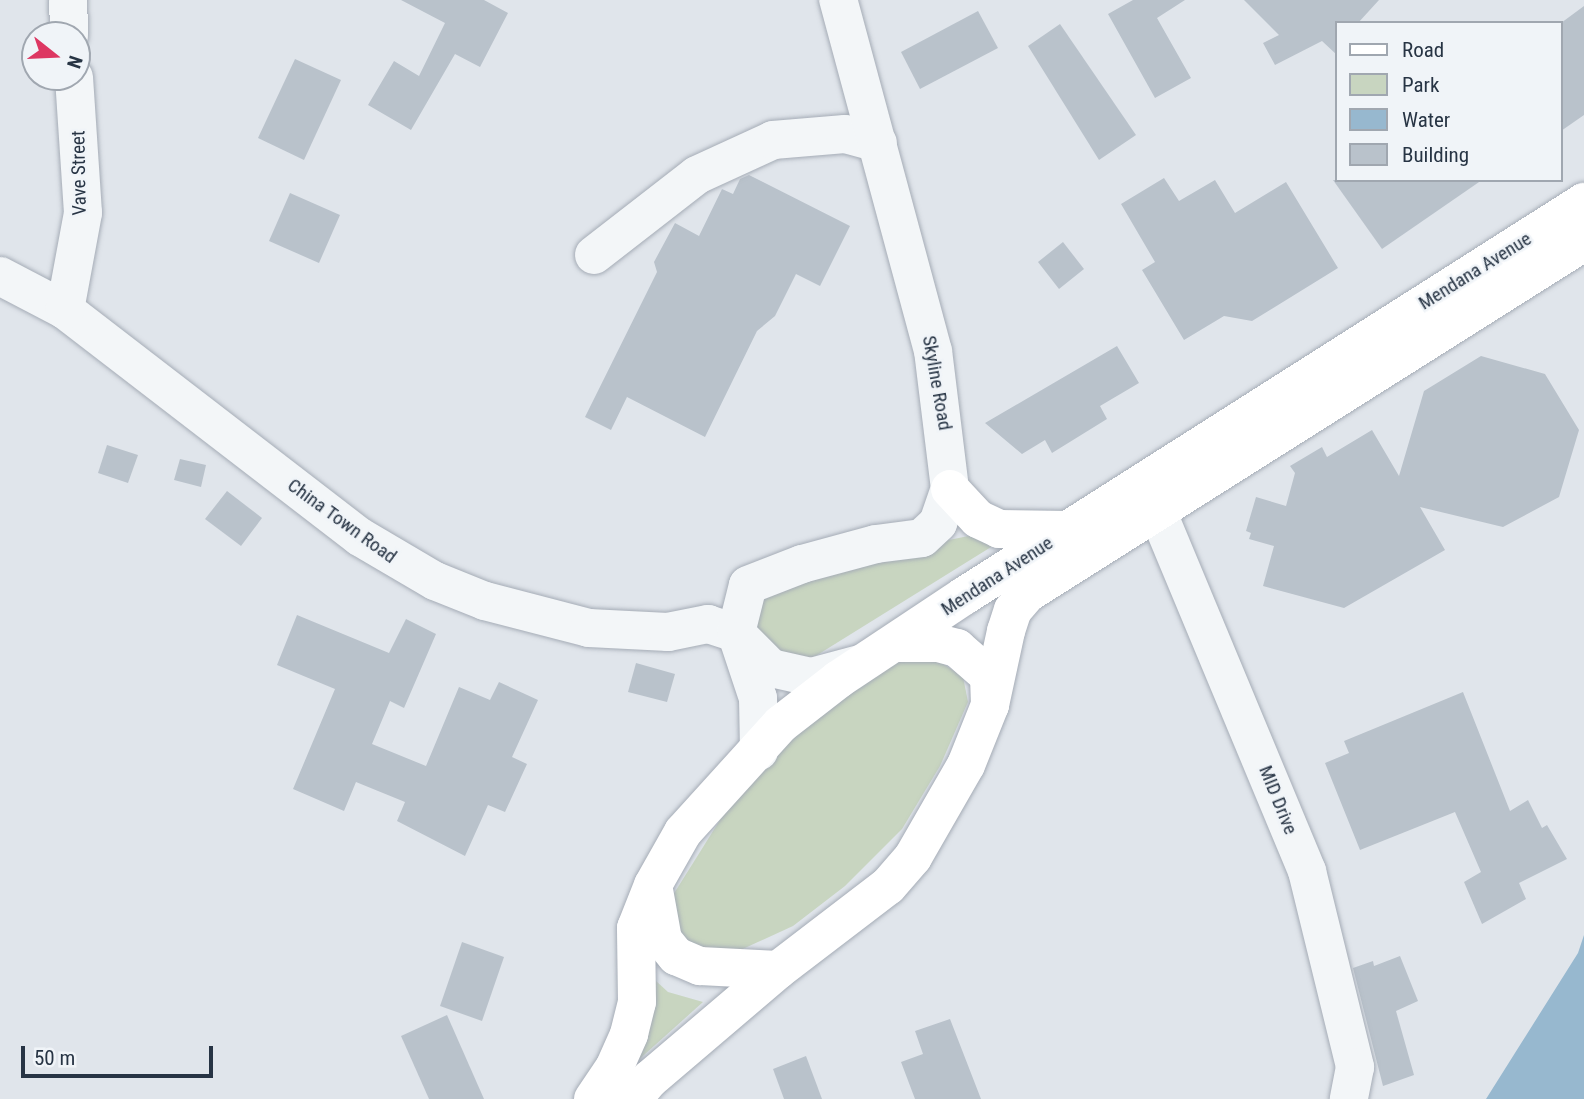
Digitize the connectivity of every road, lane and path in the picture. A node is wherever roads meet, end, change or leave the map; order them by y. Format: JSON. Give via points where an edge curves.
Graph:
{"nodes":[{"id":1,"x":68,"y":0,"type":"edge"},
{"id":2,"x":845,"y":2,"type":"edge"},
{"id":3,"x":69,"y":21,"type":"edge"},
{"id":4,"x":75,"y":91,"type":"edge"},
{"id":5,"x":878,"y":144,"type":"junction"},
{"id":6,"x":1584,"y":202,"type":"edge"},
{"id":7,"x":1584,"y":242,"type":"edge"},
{"id":8,"x":594,"y":255,"type":"dead end"},
{"id":9,"x":0,"y":276,"type":"edge"},
{"id":10,"x":65,"y":310,"type":"junction"},
{"id":11,"x":950,"y":489,"type":"junction"},
{"id":12,"x":1158,"y":513,"type":"junction"},
{"id":13,"x":1068,"y":530,"type":"junction"},
{"id":14,"x":736,"y":633,"type":"junction"},
{"id":15,"x":899,"y":643,"type":"junction"},
{"id":16,"x":863,"y":663,"type":"junction"},
{"id":17,"x":990,"y":705,"type":"junction"},
{"id":18,"x":759,"y":751,"type":"junction"},
{"id":19,"x":653,"y":885,"type":"junction"},
{"id":20,"x":778,"y":970,"type":"junction"},
{"id":21,"x":593,"y":1099,"type":"edge"},
{"id":22,"x":633,"y":1099,"type":"edge"},
{"id":23,"x":1349,"y":1099,"type":"edge"}],
"edges":[{"from":1,"to":3,"type":"street"},
{"from":2,"to":5,"type":"street","name":"Skyline Road"},
{"from":4,"to":10,"type":"street","name":"Vave Street","via":[[83,213]]},
{"from":5,"to":8,"type":"street","via":[[845,134],[773,140],[697,175]]},
{"from":5,"to":11,"type":"street","name":"Skyline Road","via":[[933,351]]},
{"from":6,"to":13,"type":"main road","name":"Mendana Avenue"},
{"from":7,"to":12,"type":"main road","name":"Mendana Avenue"},
{"from":9,"to":10,"type":"street","name":"China Town Road"},
{"from":10,"to":14,"type":"street","name":"China Town Road","via":[[360,537],[435,581],[485,601],[589,628],[668,632],[708,624]]},
{"from":11,"to":13,"type":"main road","via":[[978,519],[999,529]]},
{"from":11,"to":14,"type":"street","name":"Skyline Road","via":[[938,523],[922,538],[876,544],[747,585]]},
{"from":12,"to":17,"type":"main road","name":"Mendana Avenue","via":[[1028,593],[1013,610]]},
{"from":12,"to":23,"type":"street","name":"MID Drive","via":[[1307,871],[1355,1067]]},
{"from":13,"to":15,"type":"main road","name":"Mendana Avenue"},
{"from":14,"to":16,"type":"street","via":[[771,668],[811,677]]},
{"from":14,"to":18,"type":"street","via":[[758,698]]},
{"from":15,"to":16,"type":"main road","name":"Mendana Avenue"},
{"from":15,"to":17,"type":"main road","via":[[957,648],[989,676]]},
{"from":16,"to":18,"type":"main road","name":"Mendana Avenue","via":[[797,710]]},
{"from":17,"to":20,"type":"main road","name":"Mendana Avenue","via":[[946,805],[913,858],[888,886]]},
{"from":18,"to":19,"type":"main road","name":"Mendana Avenue","via":[[683,832]]},
{"from":19,"to":20,"type":"main road","via":[[663,940],[676,956],[700,966]]},
{"from":19,"to":21,"type":"main road","name":"Mendana Avenue","via":[[636,928],[637,1002],[629,1034]]},
{"from":20,"to":22,"type":"main road","name":"Mendana Avenue","via":[[650,1079]]}]}
